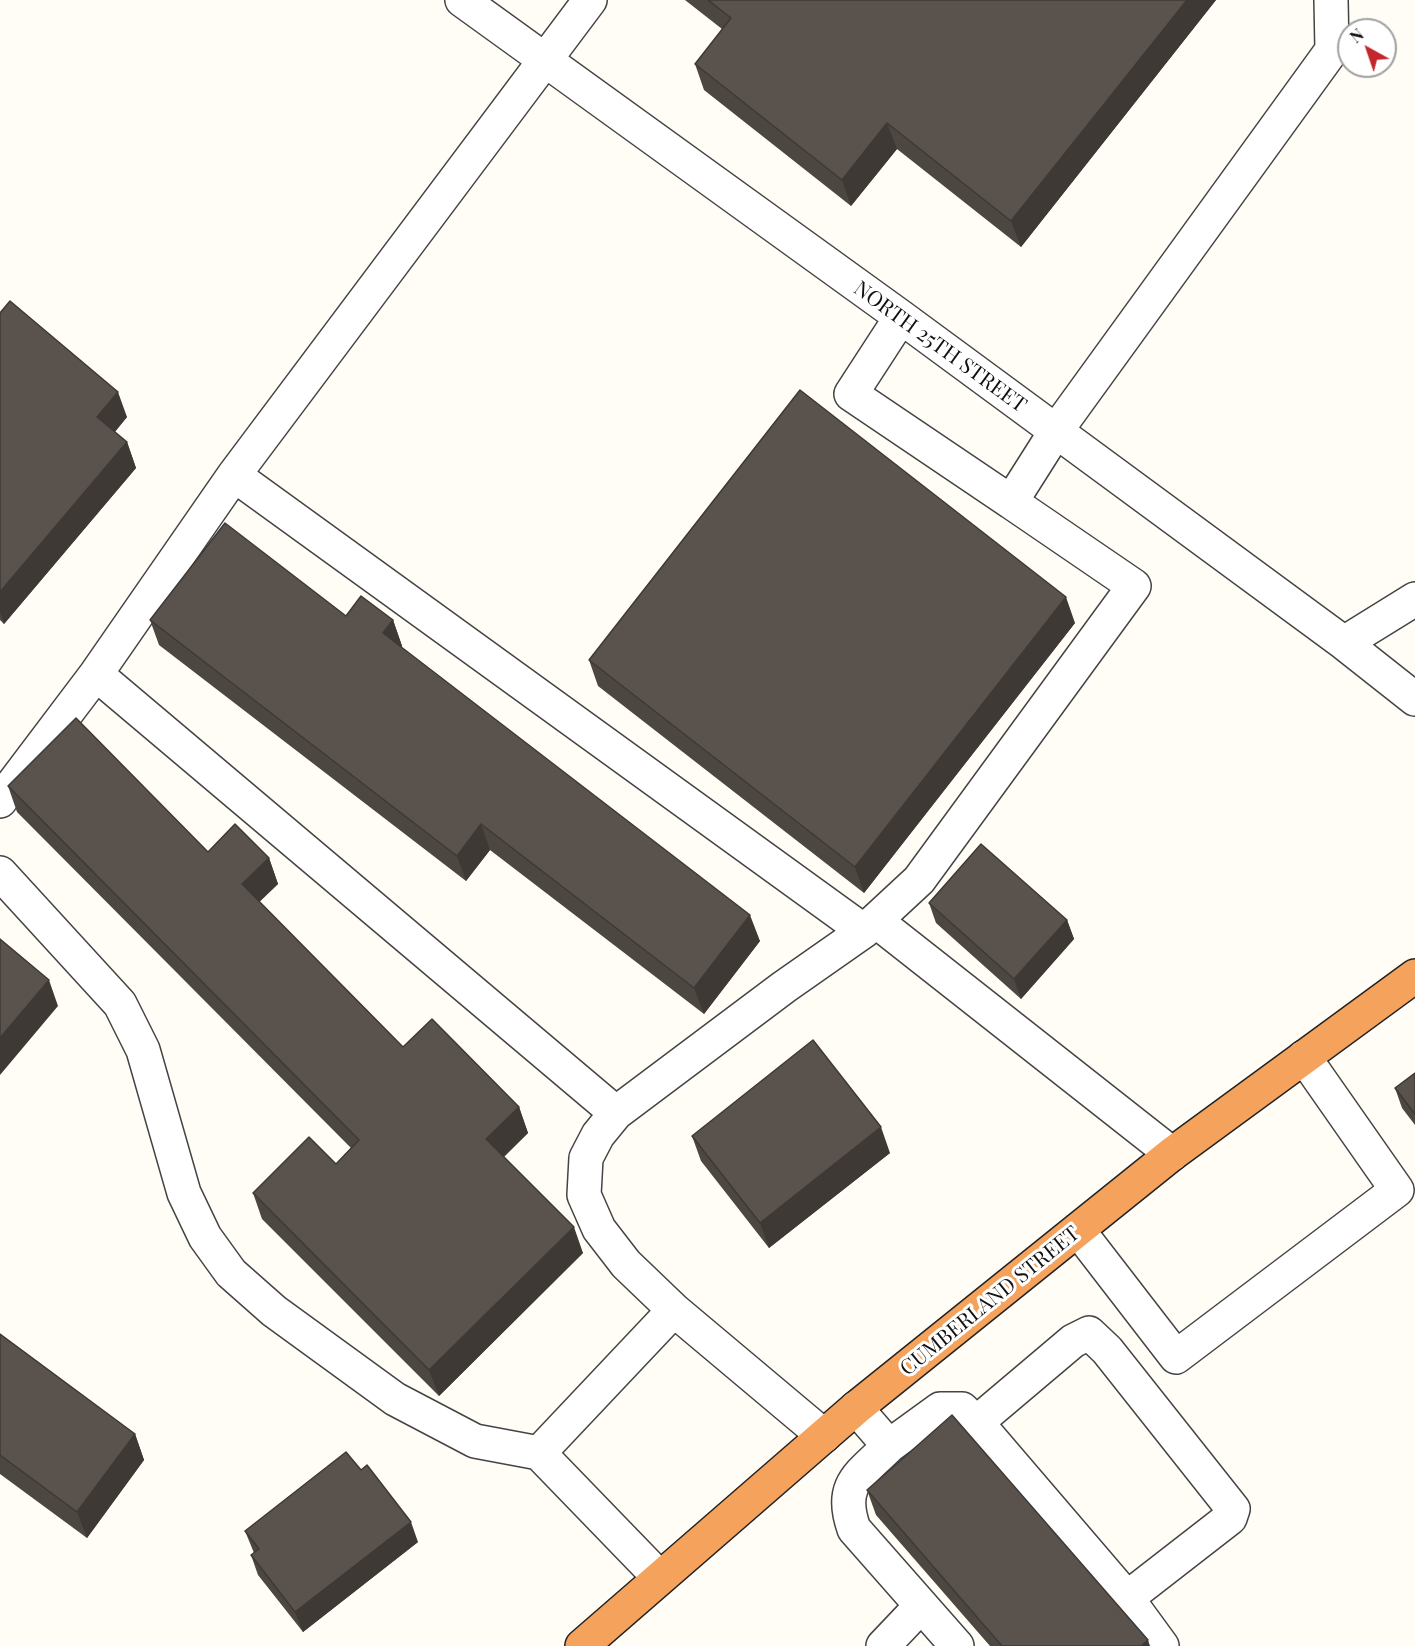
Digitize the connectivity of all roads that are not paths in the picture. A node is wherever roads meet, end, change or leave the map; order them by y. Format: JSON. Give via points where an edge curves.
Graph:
{"nodes":[{"id":1,"x":462,"y":0,"type":"edge"},
{"id":2,"x":590,"y":0,"type":"edge"},
{"id":3,"x":1331,"y":0,"type":"edge"},
{"id":4,"x":545,"y":61,"type":"junction"},
{"id":5,"x":901,"y":317,"type":"junction"},
{"id":6,"x":1056,"y":431,"type":"junction"},
{"id":7,"x":234,"y":475,"type":"junction"},
{"id":8,"x":1011,"y":502,"type":"junction"},
{"id":9,"x":1415,"y":599,"type":"edge"},
{"id":10,"x":1344,"y":643,"type":"junction"},
{"id":11,"x":96,"y":674,"type":"junction"},
{"id":12,"x":1415,"y":699,"type":"edge"},
{"id":13,"x":0,"y":801,"type":"edge"},
{"id":14,"x":0,"y":873,"type":"edge"},
{"id":15,"x":870,"y":926,"type":"junction"},
{"id":16,"x":1415,"y":976,"type":"edge"},
{"id":17,"x":1304,"y":1057,"type":"junction"},
{"id":18,"x":616,"y":1113,"type":"junction"},
{"id":19,"x":1172,"y":1154,"type":"junction"},
{"id":20,"x":1078,"y":1230,"type":"junction"},
{"id":21,"x":674,"y":1310,"type":"junction"},
{"id":22,"x":856,"y":1408,"type":"junction"},
{"id":23,"x":976,"y":1423,"type":"junction"},
{"id":24,"x":824,"y":1436,"type":"junction"},
{"id":25,"x":889,"y":1446,"type":"junction"},
{"id":26,"x":539,"y":1453,"type":"junction"},
{"id":27,"x":659,"y":1577,"type":"junction"},
{"id":28,"x":1127,"y":1598,"type":"junction"},
{"id":29,"x":921,"y":1606,"type":"junction"},
{"id":30,"x":582,"y":1646,"type":"edge"},
{"id":31,"x":883,"y":1646,"type":"edge"},
{"id":32,"x":957,"y":1646,"type":"edge"},
{"id":33,"x":1162,"y":1646,"type":"edge"}],
"edges":[{"from":1,"to":4,"type":"street","name":"NORTH 25TH STREET"},
{"from":2,"to":4,"type":"street"},
{"from":3,"to":6,"type":"street","via":[[1332,50]]},
{"from":4,"to":5,"type":"street","name":"NORTH 25TH STREET"},
{"from":4,"to":7,"type":"street"},
{"from":5,"to":6,"type":"street","name":"NORTH 25TH STREET"},
{"from":5,"to":8,"type":"street","via":[[850,394]]},
{"from":6,"to":8,"type":"street"},
{"from":6,"to":10,"type":"street","name":"NORTH 25TH STREET"},
{"from":7,"to":11,"type":"street"},
{"from":7,"to":15,"type":"street"},
{"from":8,"to":15,"type":"street","via":[[1134,586],[919,880]]},
{"from":9,"to":10,"type":"street"},
{"from":10,"to":12,"type":"street","name":"NORTH 25TH STREET"},
{"from":11,"to":13,"type":"street"},
{"from":11,"to":18,"type":"street"},
{"from":14,"to":26,"type":"street","via":[[120,1004],[143,1050],[184,1192],[205,1237],[231,1273],[274,1311],[396,1399],[475,1441]]},
{"from":15,"to":18,"type":"street"},
{"from":15,"to":19,"type":"street"},
{"from":16,"to":17,"type":"highway","name":"CUMBERLAND STREET"},
{"from":17,"to":19,"type":"highway","name":"CUMBERLAND STREET"},
{"from":17,"to":20,"type":"street","via":[[1397,1190],[1176,1358]]},
{"from":18,"to":21,"type":"street","via":[[585,1158],[584,1195],[599,1230]]},
{"from":19,"to":20,"type":"highway","name":"CUMBERLAND STREET"},
{"from":20,"to":22,"type":"highway","name":"CUMBERLAND STREET"},
{"from":21,"to":24,"type":"street"},
{"from":21,"to":26,"type":"street"},
{"from":22,"to":24,"type":"highway","name":"CUMBERLAND STREET"},
{"from":22,"to":25,"type":"street"},
{"from":23,"to":25,"type":"street","via":[[962,1408],[940,1409]]},
{"from":23,"to":28,"type":"street"},
{"from":23,"to":28,"type":"street","via":[[1073,1341],[1089,1333],[1107,1350],[1233,1509],[1230,1518]]},
{"from":24,"to":27,"type":"highway","name":"CUMBERLAND STREET"},
{"from":25,"to":29,"type":"street","via":[[854,1481],[849,1490],[849,1514],[854,1529]]},
{"from":26,"to":27,"type":"street"},
{"from":27,"to":30,"type":"highway","name":"CUMBERLAND STREET"},
{"from":28,"to":33,"type":"street"},
{"from":29,"to":31,"type":"street"},
{"from":29,"to":32,"type":"street"}]}
